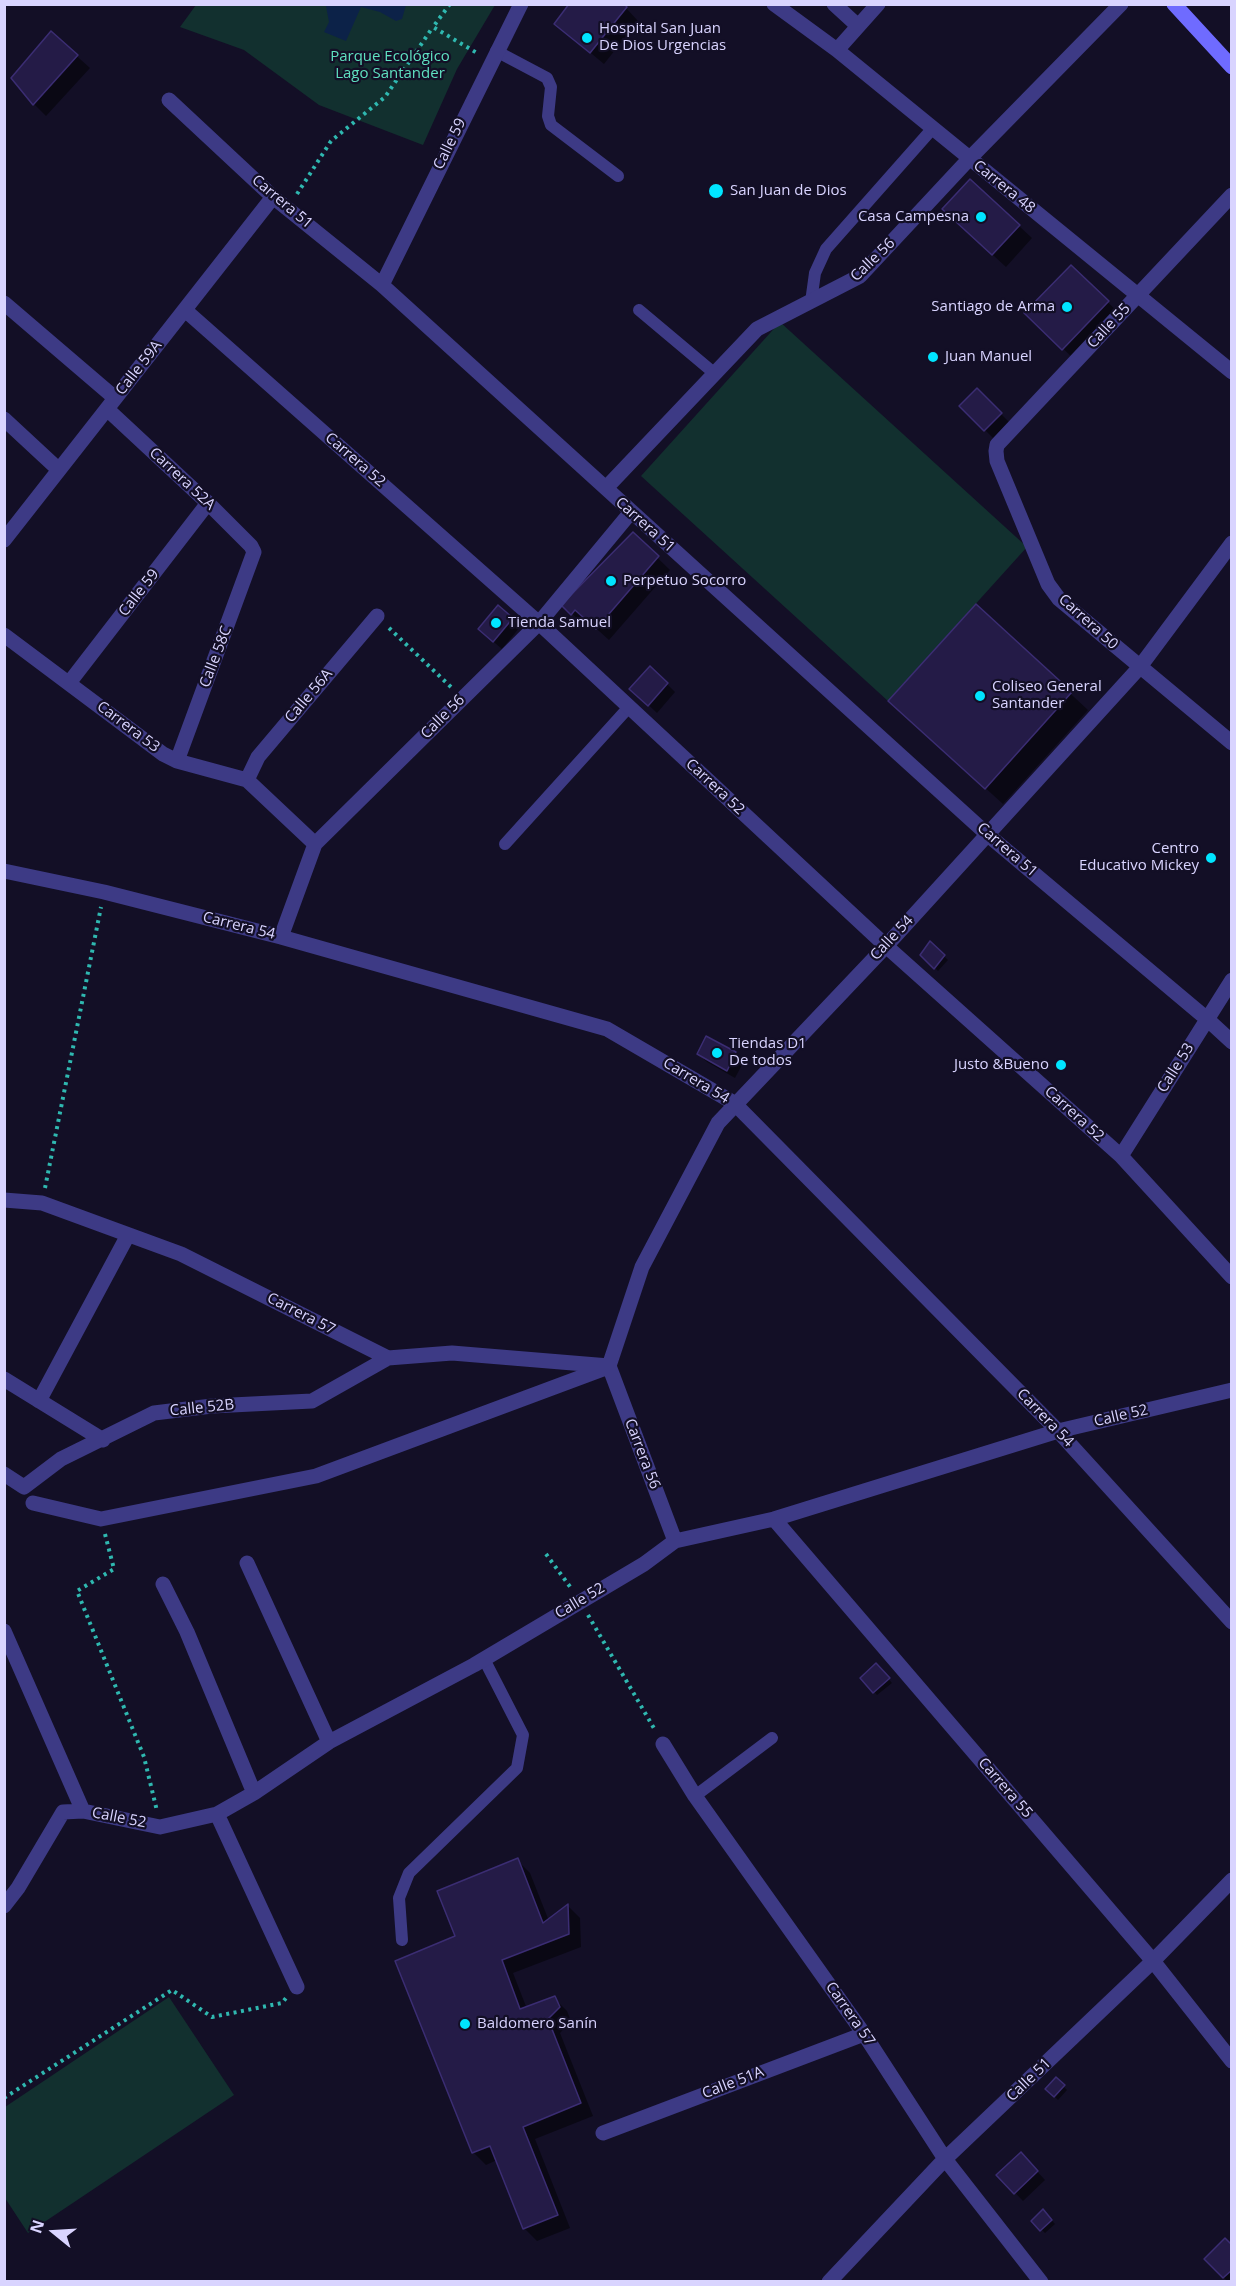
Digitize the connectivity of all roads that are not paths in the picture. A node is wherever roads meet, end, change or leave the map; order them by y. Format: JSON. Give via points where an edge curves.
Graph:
{"nodes":[{"id":1,"x":521,"y":4,"type":"edge"},
{"id":2,"x":774,"y":4,"type":"edge"},
{"id":3,"x":834,"y":4,"type":"edge"},
{"id":4,"x":878,"y":4,"type":"edge"},
{"id":5,"x":1121,"y":4,"type":"edge"},
{"id":6,"x":1174,"y":4,"type":"edge"},
{"id":7,"x":858,"y":26,"type":"junction"},
{"id":8,"x":837,"y":50,"type":"junction"},
{"id":9,"x":493,"y":56,"type":"junction"},
{"id":10,"x":1232,"y":67,"type":"edge"},
{"id":11,"x":169,"y":100,"type":"dead end"},
{"id":12,"x":933,"y":128,"type":"junction"},
{"id":13,"x":970,"y":158,"type":"junction"},
{"id":14,"x":618,"y":176,"type":"dead end"},
{"id":15,"x":1232,"y":195,"type":"edge"},
{"id":16,"x":273,"y":197,"type":"junction"},
{"id":17,"x":382,"y":285,"type":"junction"},
{"id":18,"x":1138,"y":296,"type":"junction"},
{"id":19,"x":811,"y":302,"type":"junction"},
{"id":20,"x":4,"y":303,"type":"edge"},
{"id":21,"x":185,"y":310,"type":"junction"},
{"id":22,"x":639,"y":310,"type":"dead end"},
{"id":23,"x":1232,"y":372,"type":"edge"},
{"id":24,"x":714,"y":373,"type":"junction"},
{"id":25,"x":111,"y":404,"type":"junction"},
{"id":26,"x":4,"y":420,"type":"edge"},
{"id":27,"x":997,"y":461,"type":"joint"},
{"id":28,"x":59,"y":470,"type":"junction"},
{"id":29,"x":606,"y":489,"type":"junction"},
{"id":30,"x":208,"y":503,"type":"junction"},
{"id":31,"x":631,"y":512,"type":"junction"},
{"id":32,"x":4,"y":540,"type":"edge"},
{"id":33,"x":1232,"y":543,"type":"edge"},
{"id":34,"x":254,"y":552,"type":"joint"},
{"id":35,"x":377,"y":616,"type":"road end"},
{"id":36,"x":539,"y":623,"type":"junction"},
{"id":37,"x":4,"y":635,"type":"edge"},
{"id":38,"x":1139,"y":668,"type":"junction"},
{"id":39,"x":69,"y":683,"type":"junction"},
{"id":40,"x":629,"y":707,"type":"junction"},
{"id":41,"x":1232,"y":743,"type":"edge"},
{"id":42,"x":177,"y":761,"type":"junction"},
{"id":43,"x":247,"y":780,"type":"junction"},
{"id":44,"x":988,"y":835,"type":"junction"},
{"id":45,"x":315,"y":844,"type":"junction"},
{"id":46,"x":505,"y":844,"type":"dead end"},
{"id":47,"x":4,"y":871,"type":"edge"},
{"id":48,"x":281,"y":937,"type":"junction"},
{"id":49,"x":886,"y":946,"type":"junction"},
{"id":50,"x":1232,"y":980,"type":"edge"},
{"id":51,"x":1207,"y":1018,"type":"junction"},
{"id":52,"x":1232,"y":1042,"type":"edge"},
{"id":53,"x":734,"y":1103,"type":"junction"},
{"id":54,"x":1121,"y":1156,"type":"junction"},
{"id":55,"x":4,"y":1200,"type":"edge"},
{"id":56,"x":128,"y":1235,"type":"junction"},
{"id":57,"x":1232,"y":1277,"type":"edge"},
{"id":58,"x":388,"y":1358,"type":"junction"},
{"id":59,"x":609,"y":1366,"type":"junction"},
{"id":60,"x":4,"y":1379,"type":"edge"},
{"id":61,"x":1232,"y":1390,"type":"edge"},
{"id":62,"x":39,"y":1401,"type":"junction"},
{"id":63,"x":1058,"y":1431,"type":"junction"},
{"id":64,"x":103,"y":1440,"type":"junction"},
{"id":65,"x":4,"y":1474,"type":"edge"},
{"id":66,"x":33,"y":1503,"type":"dead end"},
{"id":67,"x":774,"y":1519,"type":"junction"},
{"id":68,"x":675,"y":1541,"type":"junction"},
{"id":69,"x":247,"y":1563,"type":"dead end"},
{"id":70,"x":163,"y":1584,"type":"dead end"},
{"id":71,"x":1232,"y":1622,"type":"edge"},
{"id":72,"x":4,"y":1631,"type":"edge"},
{"id":73,"x":484,"y":1659,"type":"junction"},
{"id":74,"x":772,"y":1738,"type":"dead end"},
{"id":75,"x":329,"y":1742,"type":"junction"},
{"id":76,"x":663,"y":1744,"type":"road end"},
{"id":77,"x":254,"y":1794,"type":"junction"},
{"id":78,"x":695,"y":1796,"type":"junction"},
{"id":79,"x":84,"y":1811,"type":"junction"},
{"id":80,"x":217,"y":1814,"type":"junction"},
{"id":81,"x":1232,"y":1880,"type":"edge"},
{"id":82,"x":4,"y":1906,"type":"edge"},
{"id":83,"x":402,"y":1940,"type":"dead end"},
{"id":84,"x":1153,"y":1961,"type":"junction"},
{"id":85,"x":297,"y":1987,"type":"road end"},
{"id":86,"x":864,"y":2034,"type":"junction"},
{"id":87,"x":1232,"y":2061,"type":"edge"},
{"id":88,"x":603,"y":2133,"type":"dead end"},
{"id":89,"x":945,"y":2159,"type":"junction"},
{"id":90,"x":829,"y":2282,"type":"edge"},
{"id":91,"x":1041,"y":2282,"type":"edge"}],
"edges":[{"from":1,"to":9,"type":"street","name":"Calle 59"},
{"from":2,"to":8,"type":"street","name":"Carrera 48"},
{"from":3,"to":7,"type":"street"},
{"from":4,"to":7,"type":"street"},
{"from":5,"to":13,"type":"street","name":"Calle 56"},
{"from":6,"to":10,"type":"street"},
{"from":7,"to":8,"type":"street"},
{"from":8,"to":12,"type":"street","name":"Carrera 48"},
{"from":9,"to":14,"type":"lane","via":[[547,78],[551,87],[551,125]]},
{"from":9,"to":17,"type":"street","name":"Calle 59"},
{"from":11,"to":16,"type":"street","name":"Carrera 51"},
{"from":12,"to":13,"type":"street","name":"Carrera 48"},
{"from":12,"to":19,"type":"lane","via":[[826,249],[815,273]]},
{"from":13,"to":18,"type":"street","name":"Carrera 48"},
{"from":13,"to":19,"type":"street","name":"Calle 56","via":[[860,276]]},
{"from":15,"to":18,"type":"street","name":"Calle 55"},
{"from":16,"to":17,"type":"street","name":"Carrera 51"},
{"from":16,"to":21,"type":"street","name":"Calle 59A"},
{"from":17,"to":29,"type":"street","name":"Carrera 51"},
{"from":18,"to":23,"type":"street","name":"Carrera 48"},
{"from":18,"to":27,"type":"street","name":"Calle 55","via":[[997,445]]},
{"from":19,"to":24,"type":"street","name":"Calle 56","via":[[758,329]]},
{"from":20,"to":25,"type":"street","name":"Carrera 52A"},
{"from":21,"to":25,"type":"street","name":"Calle 59A"},
{"from":21,"to":36,"type":"street","name":"Carrera 52"},
{"from":22,"to":24,"type":"lane"},
{"from":24,"to":29,"type":"street","name":"Calle 56"},
{"from":25,"to":28,"type":"street","name":"Calle 59A"},
{"from":25,"to":30,"type":"street","name":"Carrera 52A"},
{"from":26,"to":28,"type":"street"},
{"from":27,"to":38,"type":"street","name":"Carrera 50","via":[[1048,584],[1059,599]]},
{"from":28,"to":32,"type":"street","name":"Calle 59A"},
{"from":29,"to":31,"type":"street","name":"Carrera 51"},
{"from":30,"to":34,"type":"street","name":"Carrera 52A"},
{"from":30,"to":39,"type":"street","name":"Calle 59"},
{"from":31,"to":36,"type":"street","name":"Calle 56"},
{"from":31,"to":44,"type":"street","name":"Carrera 51"},
{"from":33,"to":38,"type":"street","name":"Calle 54"},
{"from":34,"to":42,"type":"street","name":"Calle 58C"},
{"from":35,"to":43,"type":"street","name":"Calle 56A","via":[[258,757]]},
{"from":36,"to":40,"type":"street","name":"Carrera 52"},
{"from":36,"to":45,"type":"street","name":"Calle 56"},
{"from":37,"to":39,"type":"street","name":"Carrera 53"},
{"from":38,"to":41,"type":"street","name":"Carrera 50"},
{"from":38,"to":44,"type":"street","name":"Calle 54"},
{"from":39,"to":42,"type":"street","name":"Carrera 53"},
{"from":40,"to":46,"type":"lane"},
{"from":40,"to":49,"type":"street","name":"Carrera 52"},
{"from":42,"to":43,"type":"street","name":"Carrera 53"},
{"from":43,"to":45,"type":"street","name":"Carrera 53"},
{"from":44,"to":49,"type":"street","name":"Calle 54"},
{"from":44,"to":51,"type":"street","name":"Carrera 51"},
{"from":45,"to":48,"type":"street","name":"Calle 56"},
{"from":47,"to":48,"type":"street","name":"Carrera 54"},
{"from":48,"to":53,"type":"street","name":"Carrera 54","via":[[607,1029]]},
{"from":49,"to":53,"type":"street","name":"Calle 54"},
{"from":49,"to":54,"type":"street","name":"Carrera 52"},
{"from":50,"to":51,"type":"street","name":"Calle 53"},
{"from":51,"to":52,"type":"street","name":"Carrera 51"},
{"from":51,"to":54,"type":"street","name":"Calle 53"},
{"from":53,"to":59,"type":"street","name":"Calle 54","via":[[718,1123],[642,1267]]},
{"from":53,"to":63,"type":"street","name":"Carrera 54"},
{"from":54,"to":57,"type":"street","name":"Carrera 52"},
{"from":55,"to":56,"type":"street","name":"Carrera 57","via":[[42,1203]]},
{"from":56,"to":58,"type":"street","name":"Carrera 57","via":[[181,1254]]},
{"from":56,"to":62,"type":"street"},
{"from":58,"to":59,"type":"street","via":[[452,1353]]},
{"from":58,"to":64,"type":"street","name":"Calle 52B","via":[[312,1401],[154,1413]]},
{"from":59,"to":66,"type":"street","via":[[316,1476],[101,1519]]},
{"from":59,"to":68,"type":"street","name":"Carrera 56"},
{"from":60,"to":62,"type":"street"},
{"from":61,"to":63,"type":"street","name":"Calle 52"},
{"from":62,"to":64,"type":"street"},
{"from":63,"to":67,"type":"street","name":"Calle 52"},
{"from":63,"to":71,"type":"street","name":"Carrera 54"},
{"from":64,"to":65,"type":"street","name":"Calle 52B","via":[[61,1459],[24,1486]]},
{"from":67,"to":68,"type":"street","name":"Calle 52"},
{"from":67,"to":84,"type":"street","name":"Carrera 55"},
{"from":68,"to":73,"type":"street","name":"Calle 52","via":[[644,1564]]},
{"from":69,"to":75,"type":"street"},
{"from":70,"to":77,"type":"street"},
{"from":72,"to":79,"type":"street"},
{"from":73,"to":75,"type":"street","name":"Calle 52"},
{"from":73,"to":83,"type":"lane","via":[[523,1735],[517,1768],[409,1873],[399,1898]]},
{"from":74,"to":78,"type":"lane"},
{"from":75,"to":77,"type":"street","name":"Calle 52"},
{"from":76,"to":78,"type":"street","name":"Carrera 57"},
{"from":77,"to":80,"type":"street","name":"Calle 52"},
{"from":78,"to":86,"type":"street","name":"Carrera 57"},
{"from":79,"to":80,"type":"street","name":"Calle 52","via":[[160,1827]]},
{"from":79,"to":82,"type":"street","name":"Calle 52","via":[[63,1812]]},
{"from":80,"to":85,"type":"street"},
{"from":81,"to":84,"type":"street","name":"Calle 51"},
{"from":84,"to":87,"type":"street","name":"Carrera 55"},
{"from":84,"to":89,"type":"street","name":"Calle 51"},
{"from":86,"to":88,"type":"street","name":"Calle 51A"},
{"from":86,"to":89,"type":"street","name":"Carrera 57"},
{"from":89,"to":90,"type":"street","name":"Calle 51"},
{"from":89,"to":91,"type":"street","name":"Carrera 57"}]}
